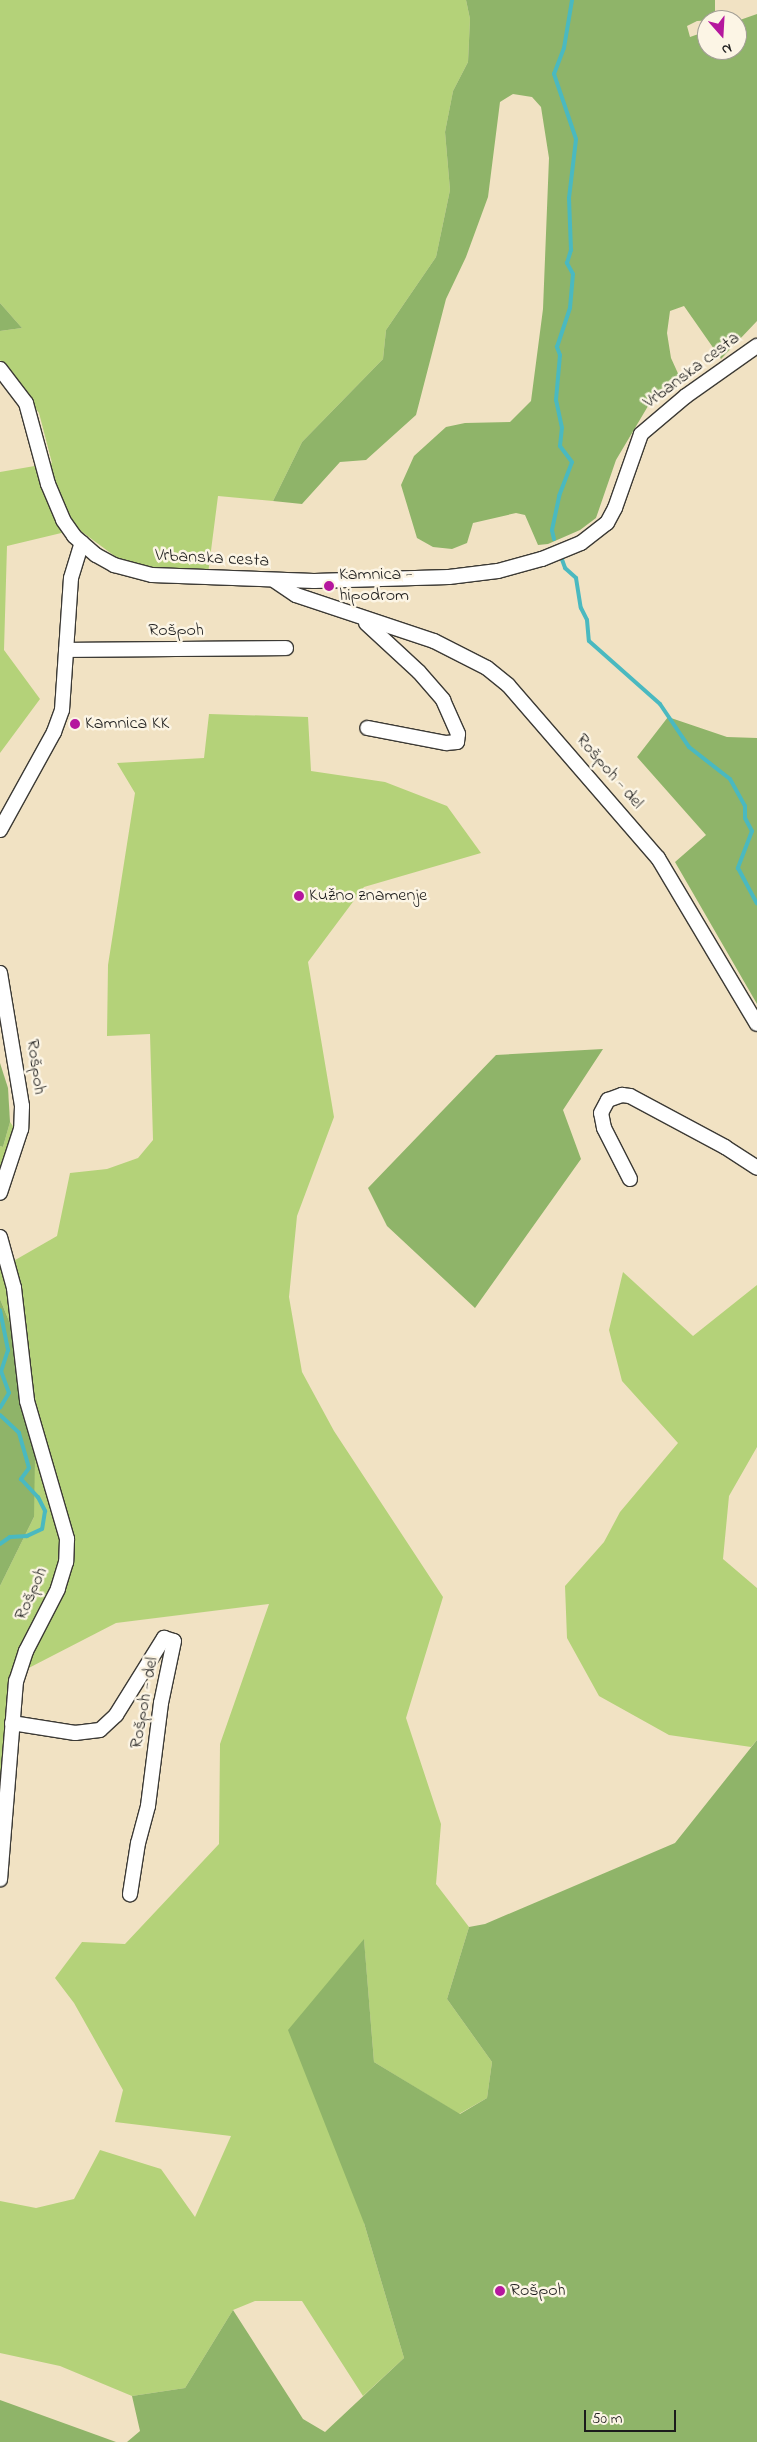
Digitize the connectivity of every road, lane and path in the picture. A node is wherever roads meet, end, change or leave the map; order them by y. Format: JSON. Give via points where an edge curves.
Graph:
{"nodes":[{"id":1,"x":757,"y":346,"type":"edge"},
{"id":2,"x":0,"y":369,"type":"edge"},
{"id":3,"x":82,"y":543,"type":"junction"},
{"id":4,"x":275,"y":581,"type":"junction"},
{"id":5,"x":364,"y":620,"type":"junction"},
{"id":6,"x":286,"y":648,"type":"dead end"},
{"id":7,"x":66,"y":650,"type":"junction"},
{"id":8,"x":367,"y":728,"type":"dead end"},
{"id":9,"x":0,"y":830,"type":"edge"},
{"id":10,"x":0,"y":974,"type":"edge"},
{"id":11,"x":757,"y":1024,"type":"edge"},
{"id":12,"x":757,"y":1168,"type":"edge"},
{"id":13,"x":630,"y":1179,"type":"dead end"},
{"id":14,"x":0,"y":1193,"type":"edge"},
{"id":15,"x":0,"y":1237,"type":"edge"},
{"id":16,"x":12,"y":1723,"type":"junction"},
{"id":17,"x":0,"y":1879,"type":"edge"},
{"id":18,"x":130,"y":1894,"type":"dead end"}],
"edges":[{"from":1,"to":4,"type":"street","name":"Vrbanska cesta","via":[[686,396],[641,434],[616,508],[606,523],[572,547],[542,559],[498,570],[448,577]]},
{"from":2,"to":3,"type":"street","name":"Vrbanska cesta","via":[[26,403],[48,484],[67,526]]},
{"from":3,"to":4,"type":"street","name":"Vrbanska cesta","via":[[114,565],[152,575]]},
{"from":3,"to":7,"type":"street","via":[[71,578]]},
{"from":4,"to":5,"type":"street","name":"Rošpoh - del","via":[[296,595]]},
{"from":5,"to":8,"type":"street","name":"Rošpoh - del","via":[[419,672],[443,700],[458,734],[456,742],[446,743]]},
{"from":5,"to":11,"type":"street","name":"Rošpoh - del","via":[[434,641],[487,668],[524,702],[658,858]]},
{"from":6,"to":7,"type":"street","name":"Rošpoh"},
{"from":7,"to":9,"type":"street","via":[[64,693],[54,732],[3,818]]},
{"from":10,"to":14,"type":"street","name":"Rošpoh","via":[[22,1106],[21,1129]]},
{"from":12,"to":13,"type":"street","via":[[725,1147],[630,1096],[622,1095],[608,1100],[602,1113],[604,1128]]},
{"from":15,"to":16,"type":"street","name":"Rošpoh","via":[[14,1288],[27,1401],[67,1539],[66,1562],[58,1589],[26,1651],[16,1681]]},
{"from":16,"to":17,"type":"street","name":"Rošpoh"},
{"from":16,"to":18,"type":"street","name":"Rošpoh - del","via":[[75,1733],[100,1730],[116,1715],[164,1638],[174,1640],[160,1703],[148,1806],[138,1842]]}]}
